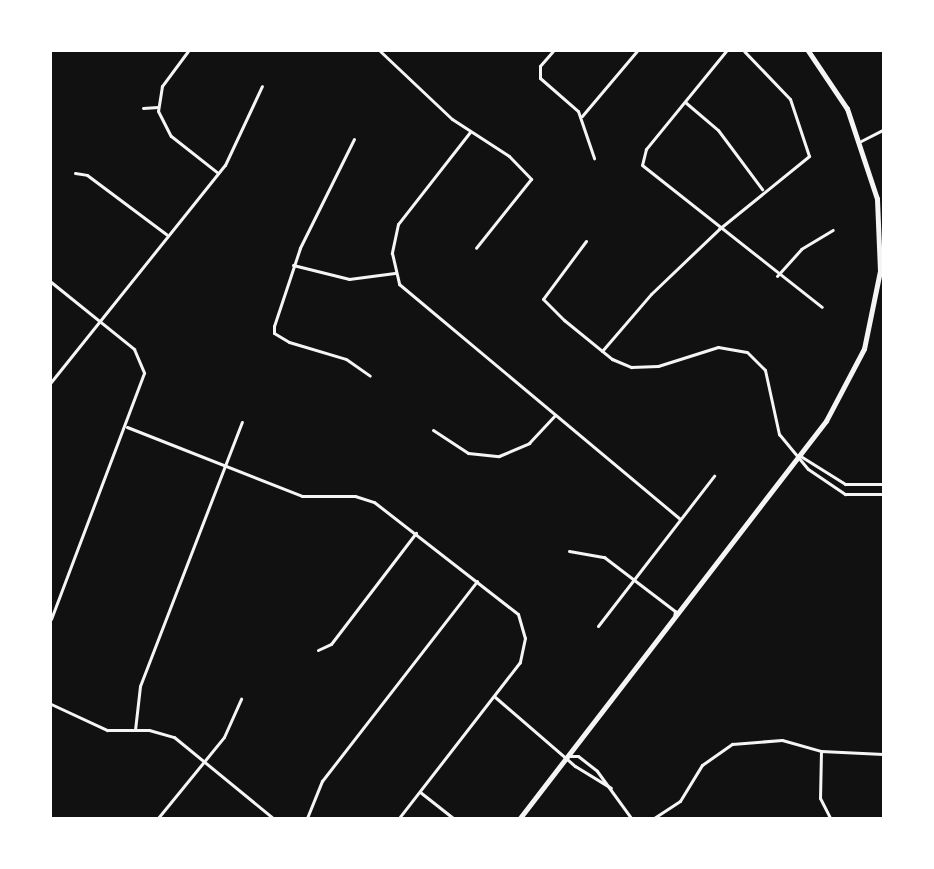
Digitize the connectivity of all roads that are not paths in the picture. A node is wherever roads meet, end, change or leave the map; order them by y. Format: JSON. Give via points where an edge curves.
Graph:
{"nodes":[{"id":1,"x":188,"y":51,"type":"edge"},
{"id":2,"x":380,"y":51,"type":"edge"},
{"id":3,"x":553,"y":51,"type":"edge"},
{"id":4,"x":637,"y":51,"type":"edge"},
{"id":5,"x":726,"y":51,"type":"edge"},
{"id":6,"x":744,"y":51,"type":"edge"},
{"id":7,"x":808,"y":51,"type":"edge"},
{"id":8,"x":262,"y":86,"type":"dead end"},
{"id":9,"x":685,"y":102,"type":"junction"},
{"id":10,"x":158,"y":107,"type":"junction"},
{"id":11,"x":143,"y":108,"type":"dead end"},
{"id":12,"x":582,"y":116,"type":"junction"},
{"id":13,"x":883,"y":130,"type":"edge"},
{"id":14,"x":470,"y":132,"type":"junction"},
{"id":15,"x":354,"y":139,"type":"dead end"},
{"id":16,"x":861,"y":141,"type":"junction"},
{"id":17,"x":594,"y":158,"type":"dead end"},
{"id":18,"x":218,"y":173,"type":"junction"},
{"id":19,"x":75,"y":174,"type":"dead end"},
{"id":20,"x":762,"y":189,"type":"junction"},
{"id":21,"x":719,"y":229,"type":"junction"},
{"id":22,"x":833,"y":231,"type":"dead end"},
{"id":23,"x":166,"y":234,"type":"junction"},
{"id":24,"x":586,"y":241,"type":"dead end"},
{"id":25,"x":476,"y":248,"type":"dead end"},
{"id":26,"x":293,"y":266,"type":"junction"},
{"id":27,"x":394,"y":273,"type":"junction"},
{"id":28,"x":777,"y":276,"type":"junction"},
{"id":29,"x":51,"y":282,"type":"edge"},
{"id":30,"x":822,"y":307,"type":"dead end"},
{"id":31,"x":99,"y":321,"type":"junction"},
{"id":32,"x":602,"y":351,"type":"junction"},
{"id":33,"x":370,"y":376,"type":"dead end"},
{"id":34,"x":51,"y":382,"type":"edge"},
{"id":35,"x":554,"y":416,"type":"junction"},
{"id":36,"x":242,"y":422,"type":"dead end"},
{"id":37,"x":127,"y":427,"type":"junction"},
{"id":38,"x":433,"y":430,"type":"dead end"},
{"id":39,"x":800,"y":456,"type":"junction"},
{"id":40,"x":226,"y":467,"type":"junction"},
{"id":41,"x":714,"y":476,"type":"dead end"},
{"id":42,"x":883,"y":484,"type":"edge"},
{"id":43,"x":883,"y":494,"type":"edge"},
{"id":44,"x":680,"y":519,"type":"junction"},
{"id":45,"x":416,"y":533,"type":"junction"},
{"id":46,"x":569,"y":551,"type":"dead end"},
{"id":47,"x":633,"y":578,"type":"junction"},
{"id":48,"x":477,"y":581,"type":"junction"},
{"id":49,"x":51,"y":619,"type":"edge"},
{"id":50,"x":674,"y":619,"type":"junction"},
{"id":51,"x":598,"y":626,"type":"dead end"},
{"id":52,"x":318,"y":650,"type":"dead end"},
{"id":53,"x":494,"y":697,"type":"junction"},
{"id":54,"x":241,"y":699,"type":"dead end"},
{"id":55,"x":51,"y":704,"type":"edge"},
{"id":56,"x":135,"y":730,"type":"junction"},
{"id":57,"x":821,"y":751,"type":"junction"},
{"id":58,"x":883,"y":754,"type":"edge"},
{"id":59,"x":568,"y":756,"type":"junction"},
{"id":60,"x":204,"y":761,"type":"junction"},
{"id":61,"x":611,"y":788,"type":"junction"},
{"id":62,"x":420,"y":792,"type":"junction"},
{"id":63,"x":268,"y":816,"type":"edge"},
{"id":64,"x":158,"y":818,"type":"edge"},
{"id":65,"x":273,"y":818,"type":"edge"},
{"id":66,"x":307,"y":818,"type":"edge"},
{"id":67,"x":399,"y":818,"type":"edge"},
{"id":68,"x":453,"y":818,"type":"edge"},
{"id":69,"x":520,"y":818,"type":"edge"},
{"id":70,"x":631,"y":818,"type":"edge"},
{"id":71,"x":654,"y":818,"type":"edge"},
{"id":72,"x":830,"y":818,"type":"edge"}],
"edges":[{"from":1,"to":10,"type":"street","via":[[162,86]]},
{"from":2,"to":14,"type":"street"},
{"from":3,"to":12,"type":"street","via":[[540,66],[540,78]]},
{"from":4,"to":12,"type":"street"},
{"from":5,"to":9,"type":"street"},
{"from":6,"to":20,"type":"street","via":[[790,99],[810,152],[805,161]]},
{"from":7,"to":16,"type":"street","via":[[842,101]]},
{"from":8,"to":18,"type":"street"},
{"from":9,"to":20,"type":"street","via":[[718,130]]},
{"from":9,"to":21,"type":"street","via":[[641,156],[642,165]]},
{"from":10,"to":11,"type":"street"},
{"from":10,"to":18,"type":"street","via":[[171,136]]},
{"from":12,"to":17,"type":"street"},
{"from":13,"to":16,"type":"street"},
{"from":14,"to":25,"type":"street","via":[[509,156],[531,179]]},
{"from":14,"to":27,"type":"street","via":[[402,217],[392,247]]},
{"from":15,"to":26,"type":"street"},
{"from":16,"to":39,"type":"street","via":[[880,226],[874,315],[840,399]]},
{"from":18,"to":23,"type":"street"},
{"from":19,"to":23,"type":"street","via":[[87,175]]},
{"from":20,"to":21,"type":"street"},
{"from":21,"to":28,"type":"street"},
{"from":21,"to":32,"type":"street","via":[[651,294]]},
{"from":22,"to":28,"type":"street","via":[[801,249]]},
{"from":23,"to":31,"type":"street"},
{"from":24,"to":32,"type":"street","via":[[543,299]]},
{"from":26,"to":27,"type":"street","via":[[349,279]]},
{"from":26,"to":33,"type":"street","via":[[274,333],[346,360]]},
{"from":27,"to":35,"type":"street","via":[[415,302]]},
{"from":28,"to":30,"type":"street"},
{"from":29,"to":31,"type":"street"},
{"from":31,"to":34,"type":"street"},
{"from":31,"to":37,"type":"street","via":[[134,349],[142,363],[142,386]]},
{"from":32,"to":39,"type":"street","via":[[617,362],[642,368],[718,347],[747,352],[765,370],[779,434]]},
{"from":35,"to":38,"type":"street","via":[[529,443],[499,456],[468,453]]},
{"from":35,"to":44,"type":"street"},
{"from":36,"to":40,"type":"street"},
{"from":37,"to":40,"type":"street"},
{"from":37,"to":49,"type":"street"},
{"from":39,"to":42,"type":"street","via":[[845,484]]},
{"from":39,"to":43,"type":"street","via":[[845,494]]},
{"from":39,"to":50,"type":"street"},
{"from":40,"to":45,"type":"street","via":[[302,496],[355,496],[385,509]]},
{"from":40,"to":56,"type":"street","via":[[140,686]]},
{"from":41,"to":44,"type":"street"},
{"from":44,"to":47,"type":"street"},
{"from":45,"to":48,"type":"street"},
{"from":45,"to":52,"type":"street","via":[[331,644]]},
{"from":46,"to":47,"type":"street","via":[[600,556]]},
{"from":47,"to":50,"type":"street","via":[[675,611]]},
{"from":47,"to":51,"type":"street"},
{"from":48,"to":53,"type":"street","via":[[515,610],[525,632],[522,657]]},
{"from":48,"to":66,"type":"street","via":[[322,781]]},
{"from":50,"to":59,"type":"street"},
{"from":53,"to":59,"type":"street"},
{"from":53,"to":62,"type":"street"},
{"from":54,"to":60,"type":"street","via":[[231,724]]},
{"from":55,"to":56,"type":"street","via":[[97,726]]},
{"from":56,"to":60,"type":"street","via":[[167,734]]},
{"from":57,"to":58,"type":"street"},
{"from":57,"to":71,"type":"street","via":[[782,740],[732,744],[702,765],[680,801]]},
{"from":57,"to":72,"type":"street","via":[[820,798]]},
{"from":59,"to":61,"type":"street"},
{"from":59,"to":61,"type":"street","via":[[578,756]]},
{"from":59,"to":69,"type":"street"},
{"from":60,"to":63,"type":"street"},
{"from":60,"to":64,"type":"street"},
{"from":61,"to":70,"type":"street"},
{"from":62,"to":67,"type":"street"},
{"from":62,"to":68,"type":"street"},
{"from":63,"to":65,"type":"street"}]}
